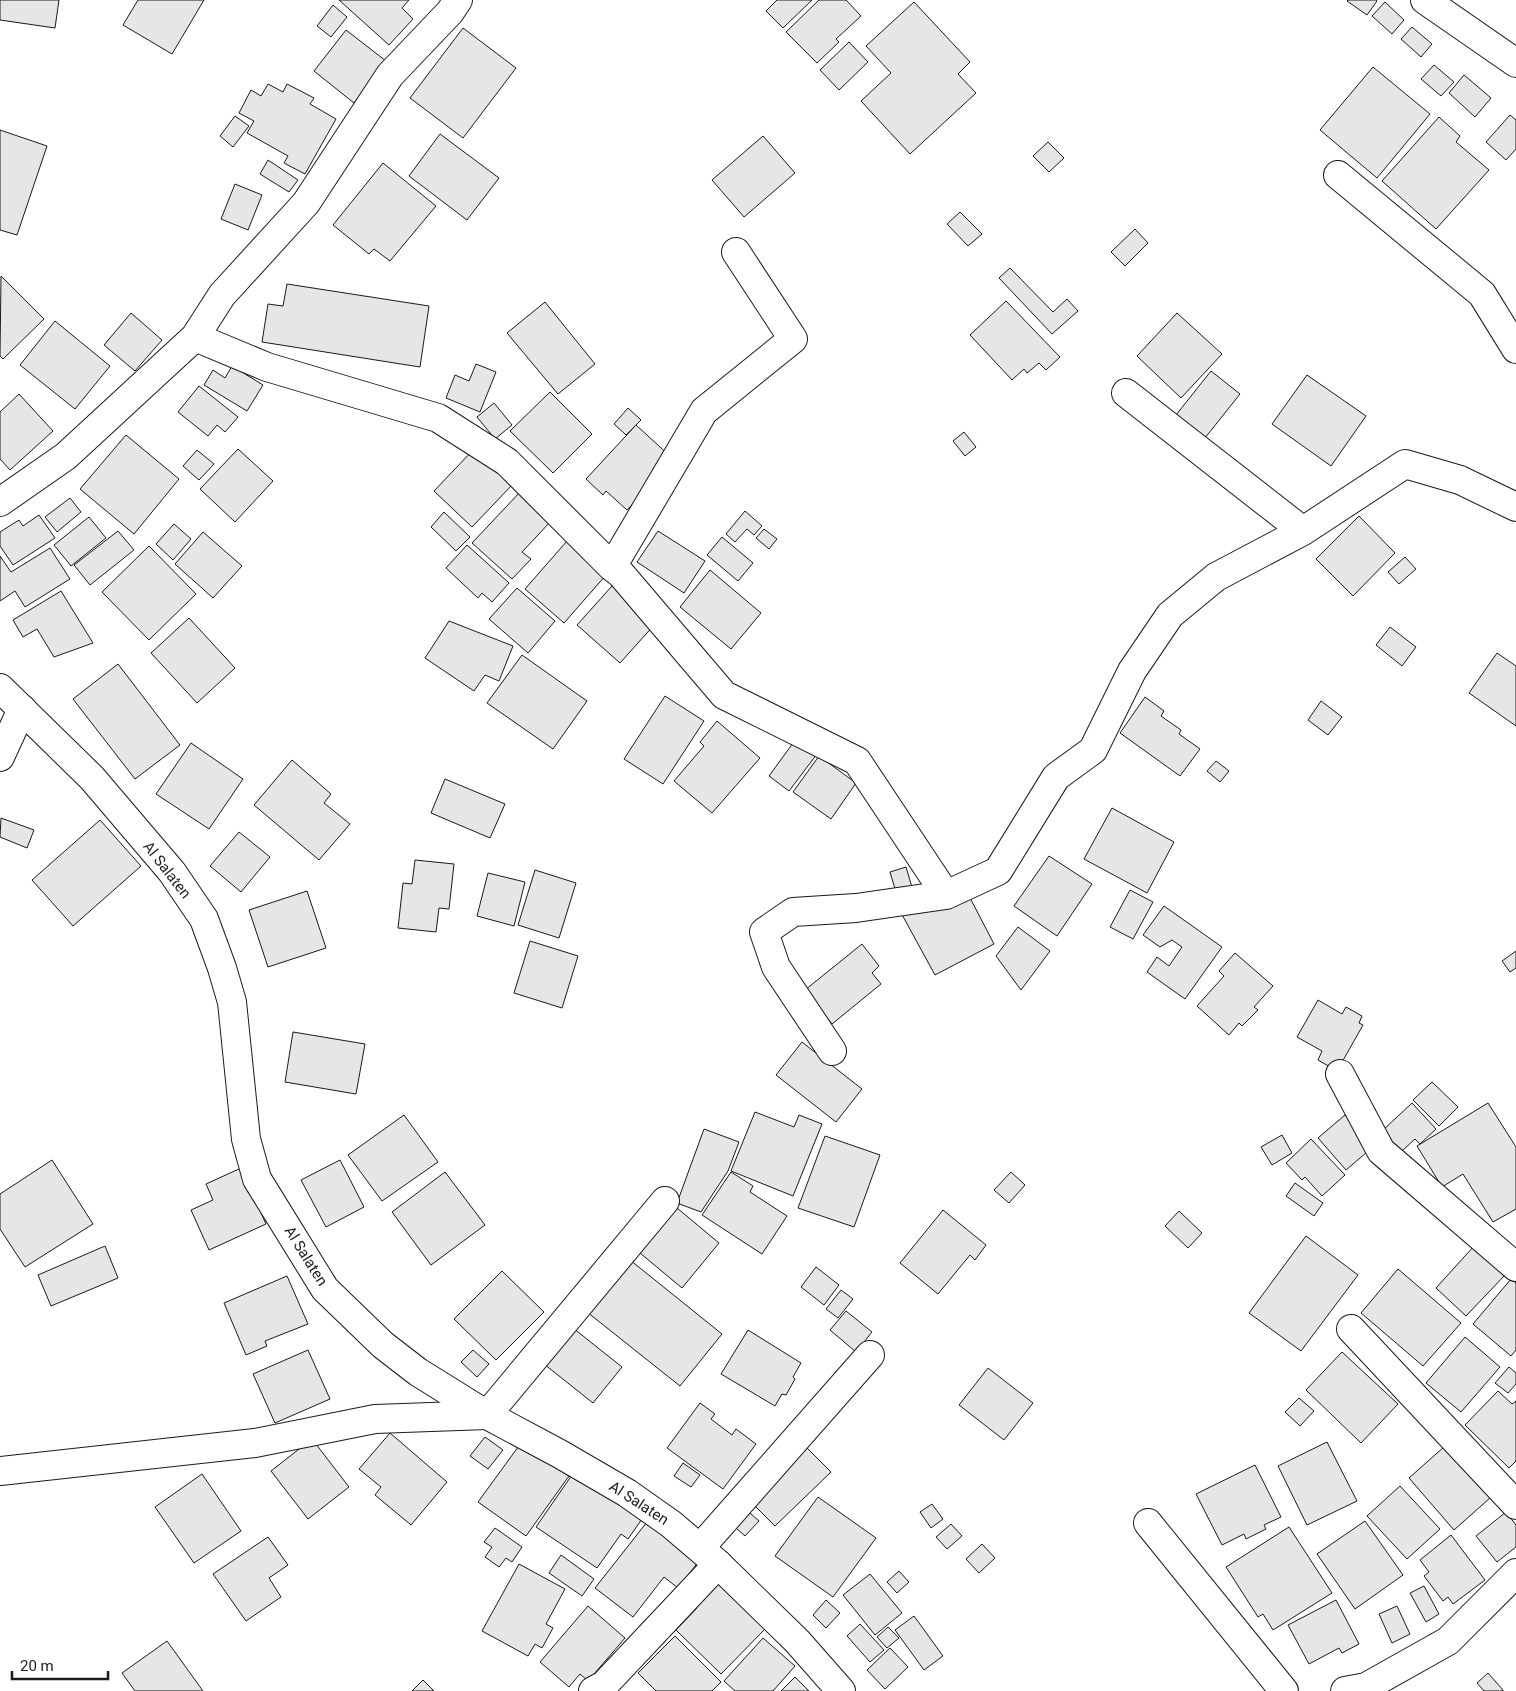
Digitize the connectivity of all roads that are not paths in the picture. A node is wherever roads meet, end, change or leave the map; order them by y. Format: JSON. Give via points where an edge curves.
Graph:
{"nodes":[{"id":1,"x":1425,"y":0,"type":"edge"},
{"id":2,"x":449,"y":4,"type":"edge"},
{"id":3,"x":1516,"y":63,"type":"edge"},
{"id":4,"x":1338,"y":175,"type":"dead end"},
{"id":5,"x":736,"y":252,"type":"dead end"},
{"id":6,"x":195,"y":337,"type":"junction"},
{"id":7,"x":1516,"y":349,"type":"edge"},
{"id":8,"x":1126,"y":394,"type":"dead end"},
{"id":9,"x":0,"y":502,"type":"edge"},
{"id":10,"x":1516,"y":507,"type":"edge"},
{"id":11,"x":1303,"y":531,"type":"junction"},
{"id":12,"x":612,"y":567,"type":"junction"},
{"id":13,"x":0,"y":688,"type":"edge"},
{"id":14,"x":22,"y":709,"type":"junction"},
{"id":15,"x":0,"y":757,"type":"edge"},
{"id":16,"x":946,"y":895,"type":"junction"},
{"id":17,"x":832,"y":1051,"type":"dead end"},
{"id":18,"x":1340,"y":1074,"type":"dead end"},
{"id":19,"x":665,"y":1201,"type":"dead end"},
{"id":20,"x":1516,"y":1267,"type":"edge"},
{"id":21,"x":1351,"y":1330,"type":"dead end"},
{"id":22,"x":870,"y":1355,"type":"dead end"},
{"id":23,"x":487,"y":1415,"type":"junction"},
{"id":24,"x":0,"y":1471,"type":"edge"},
{"id":25,"x":1516,"y":1505,"type":"edge"},
{"id":26,"x":1148,"y":1523,"type":"dead end"},
{"id":27,"x":709,"y":1556,"type":"junction"},
{"id":28,"x":1516,"y":1573,"type":"edge"},
{"id":29,"x":593,"y":1691,"type":"edge"},
{"id":30,"x":841,"y":1691,"type":"edge"},
{"id":31,"x":1284,"y":1691,"type":"edge"},
{"id":32,"x":1345,"y":1691,"type":"edge"}],
"edges":[{"from":1,"to":3,"type":"main road"},
{"from":2,"to":6,"type":"main road","via":[[390,75],[306,203],[222,295]]},
{"from":4,"to":7,"type":"main road","via":[[1482,294]]},
{"from":5,"to":12,"type":"main road","via":[[794,339],[704,411]]},
{"from":6,"to":9,"type":"main road","via":[[66,456]]},
{"from":6,"to":12,"type":"main road","via":[[267,367],[438,418],[507,462]]},
{"from":8,"to":11,"type":"main road"},
{"from":10,"to":11,"type":"main road","via":[[1460,480],[1405,464]]},
{"from":11,"to":16,"type":"main road","via":[[1216,577],[1170,616],[1132,671],[1093,750],[1056,777],[998,871]]},
{"from":12,"to":16,"type":"main road","via":[[724,695],[857,762]]},
{"from":13,"to":14,"type":"main road","name":"Al Salaten"},
{"from":14,"to":15,"type":"main road"},
{"from":14,"to":23,"type":"main road","name":"Al Salaten","via":[[92,778],[172,872],[204,919],[232,1002],[246,1139],[257,1179],[325,1289],[383,1345],[411,1367]]},
{"from":16,"to":17,"type":"main road","via":[[856,908],[793,912],[764,932],[776,966]]},
{"from":18,"to":20,"type":"main road","via":[[1381,1151]]},
{"from":19,"to":23,"type":"main road"},
{"from":21,"to":25,"type":"main road"},
{"from":22,"to":27,"type":"main road"},
{"from":23,"to":24,"type":"main road","via":[[375,1419],[255,1443]]},
{"from":23,"to":27,"type":"main road","name":"Al Salaten","via":[[627,1493]]},
{"from":26,"to":31,"type":"main road"},
{"from":27,"to":29,"type":"main road","via":[[604,1685]]},
{"from":27,"to":30,"type":"main road","name":"Al Salaten","via":[[797,1641]]},
{"from":28,"to":32,"type":"main road","via":[[1448,1641],[1366,1687]]}]}
